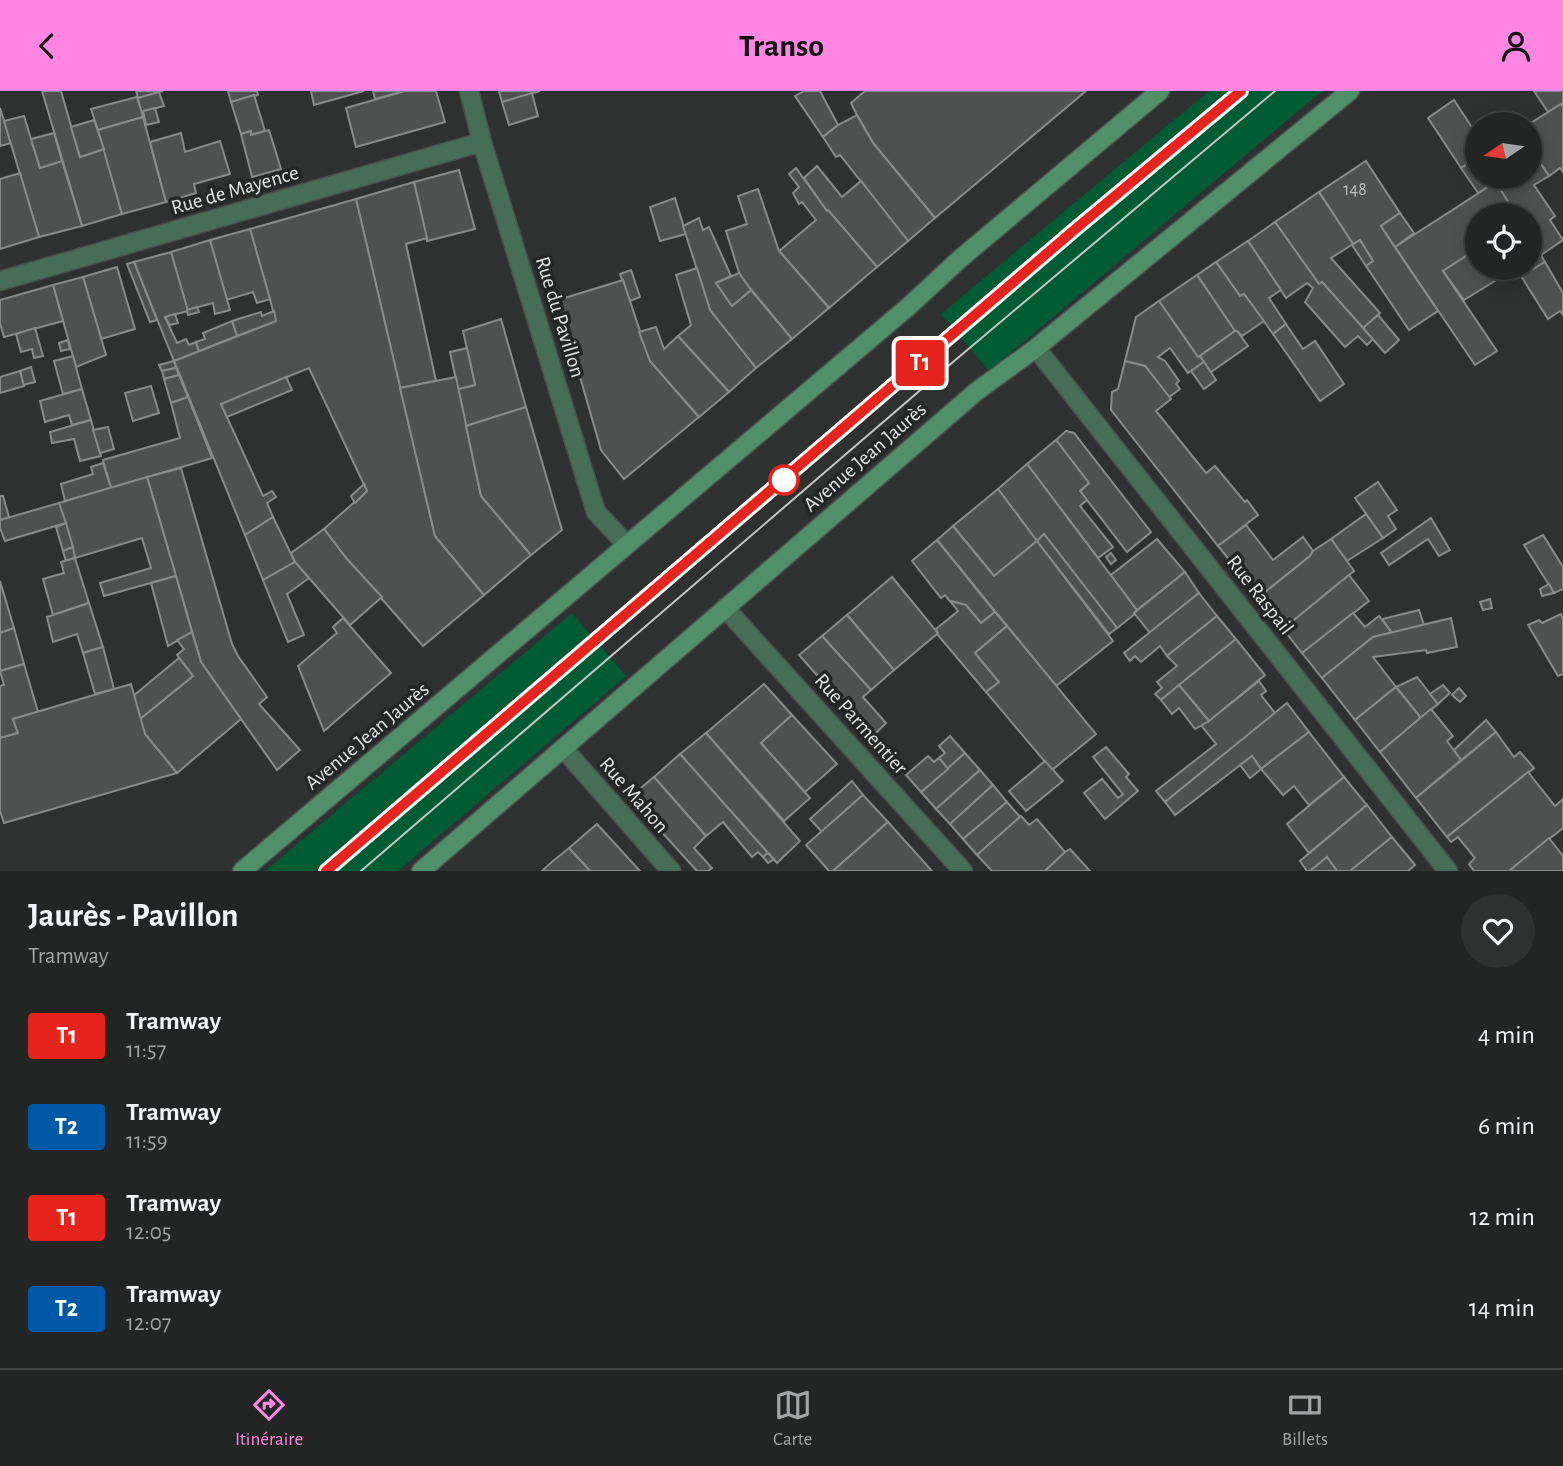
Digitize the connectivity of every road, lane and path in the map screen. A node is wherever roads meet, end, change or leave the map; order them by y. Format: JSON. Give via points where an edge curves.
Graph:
{"nodes":[{"id":1,"x":469,"y":91,"type":"edge"},
{"id":2,"x":1160,"y":91,"type":"edge"},
{"id":3,"x":1350,"y":91,"type":"edge"},
{"id":4,"x":482,"y":142,"type":"junction"},
{"id":5,"x":0,"y":281,"type":"edge"},
{"id":6,"x":1036,"y":348,"type":"junction"},
{"id":7,"x":627,"y":545,"type":"junction"},
{"id":8,"x":725,"y":608,"type":"junction"},
{"id":9,"x":563,"y":748,"type":"junction"},
{"id":10,"x":242,"y":871,"type":"edge"},
{"id":11,"x":421,"y":871,"type":"edge"},
{"id":12,"x":671,"y":871,"type":"edge"},
{"id":13,"x":963,"y":871,"type":"edge"},
{"id":14,"x":1448,"y":871,"type":"edge"}],
"edges":[{"from":1,"to":4,"type":"street","name":"Rue du Pavillon"},
{"from":2,"to":7,"type":"main road","name":"Avenue Jean Jaurès"},
{"from":3,"to":6,"type":"main road","name":"Avenue Jean Jaurès"},
{"from":4,"to":5,"type":"street","name":"Rue de Mayence"},
{"from":4,"to":7,"type":"street","name":"Rue du Pavillon","via":[[596,512]]},
{"from":6,"to":8,"type":"main road","name":"Avenue Jean Jaurès","via":[[977,391]]},
{"from":6,"to":14,"type":"street","name":"Rue Raspail"},
{"from":7,"to":10,"type":"main road","name":"Avenue Jean Jaurès"},
{"from":8,"to":9,"type":"main road","name":"Avenue Jean Jaurès"},
{"from":8,"to":13,"type":"street","name":"Rue Parmentier"},
{"from":9,"to":11,"type":"main road","name":"Avenue Jean Jaurès"},
{"from":9,"to":12,"type":"street","name":"Rue Mahon"}]}
